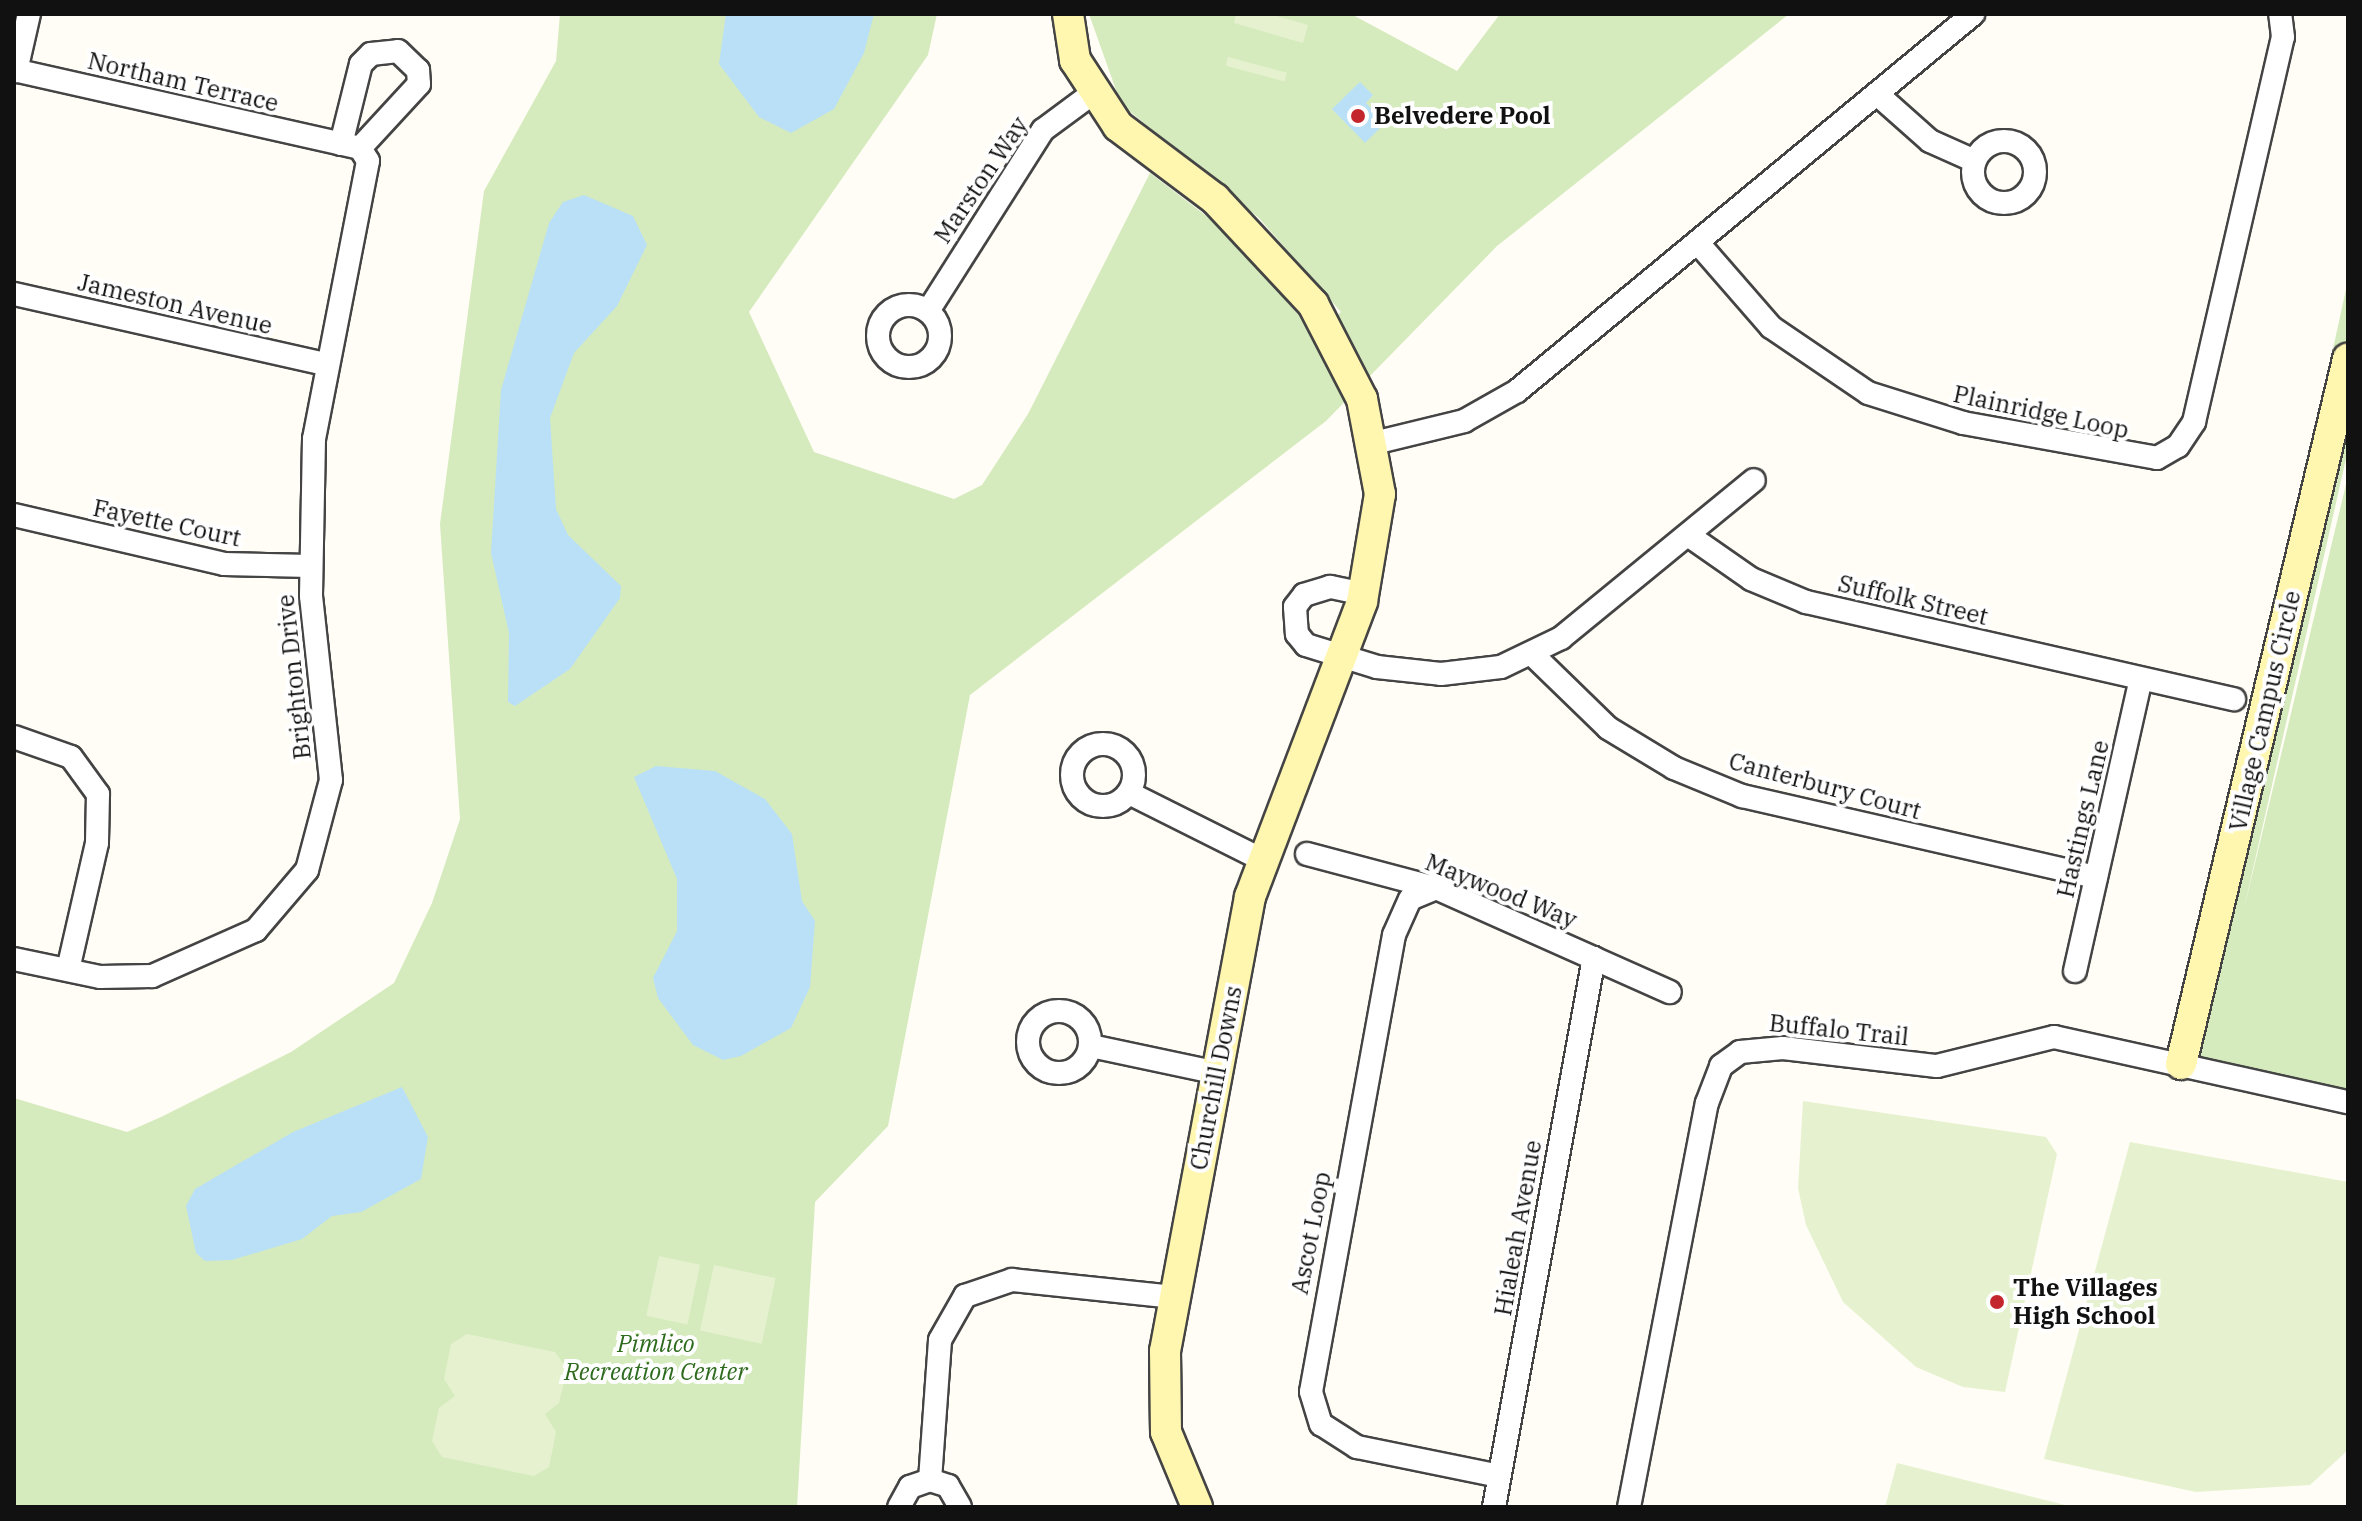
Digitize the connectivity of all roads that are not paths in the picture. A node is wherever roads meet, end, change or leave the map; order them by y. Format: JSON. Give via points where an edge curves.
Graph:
{"nodes":[{"id":1,"x":29,"y":14,"type":"edge"},
{"id":2,"x":1068,"y":14,"type":"edge"},
{"id":3,"x":1973,"y":14,"type":"edge"},
{"id":4,"x":2280,"y":14,"type":"edge"},
{"id":5,"x":15,"y":71,"type":"edge"},
{"id":6,"x":1093,"y":93,"type":"junction"},
{"id":7,"x":1877,"y":94,"type":"junction"},
{"id":8,"x":351,"y":146,"type":"joint"},
{"id":9,"x":1975,"y":161,"type":"dead end"},
{"id":10,"x":1698,"y":243,"type":"junction"},
{"id":11,"x":14,"y":294,"type":"edge"},
{"id":12,"x":928,"y":311,"type":"dead end"},
{"id":13,"x":2348,"y":359,"type":"edge"},
{"id":14,"x":324,"y":364,"type":"junction"},
{"id":15,"x":1374,"y":443,"type":"junction"},
{"id":16,"x":1754,"y":480,"type":"dead end"},
{"id":17,"x":14,"y":515,"type":"edge"},
{"id":18,"x":1688,"y":535,"type":"junction"},
{"id":19,"x":310,"y":566,"type":"junction"},
{"id":20,"x":1364,"y":594,"type":"junction"},
{"id":21,"x":1533,"y":655,"type":"junction"},
{"id":22,"x":1341,"y":657,"type":"junction"},
{"id":23,"x":2141,"y":679,"type":"junction"},
{"id":24,"x":2234,"y":699,"type":"dead end"},
{"id":25,"x":14,"y":737,"type":"edge"},
{"id":26,"x":1129,"y":793,"type":"dead end"},
{"id":27,"x":1307,"y":854,"type":"dead end"},
{"id":28,"x":1261,"y":859,"type":"junction"},
{"id":29,"x":2096,"y":877,"type":"junction"},
{"id":30,"x":1436,"y":888,"type":"junction"},
{"id":31,"x":1594,"y":958,"type":"junction"},
{"id":32,"x":14,"y":959,"type":"edge"},
{"id":33,"x":68,"y":970,"type":"junction"},
{"id":34,"x":2075,"y":971,"type":"dead end"},
{"id":35,"x":1670,"y":992,"type":"dead end"},
{"id":36,"x":1091,"y":1046,"type":"dead end"},
{"id":37,"x":2181,"y":1064,"type":"junction"},
{"id":38,"x":1218,"y":1073,"type":"junction"},
{"id":39,"x":2348,"y":1102,"type":"edge"},
{"id":40,"x":1175,"y":1297,"type":"junction"},
{"id":41,"x":1499,"y":1476,"type":"junction"},
{"id":42,"x":930,"y":1480,"type":"junction"},
{"id":43,"x":899,"y":1507,"type":"edge"},
{"id":44,"x":960,"y":1507,"type":"edge"},
{"id":45,"x":1197,"y":1507,"type":"edge"},
{"id":46,"x":1494,"y":1507,"type":"edge"},
{"id":47,"x":1629,"y":1507,"type":"edge"}],
"edges":[{"from":1,"to":5,"type":"street"},
{"from":2,"to":6,"type":"street","name":"Churchill Downs","via":[[1075,60]]},
{"from":3,"to":7,"type":"street"},
{"from":4,"to":10,"type":"street","name":"Plainridge Loop","via":[[2283,37],[2194,422],[2178,446],[2157,458],[1963,423],[1868,393],[1771,327]]},
{"from":5,"to":8,"type":"street","name":"Northam Terrace"},
{"from":6,"to":12,"type":"street","name":"Marston Way","via":[[1043,130]]},
{"from":6,"to":15,"type":"street","name":"Churchill Downs","via":[[1136,145],[1247,229],[1313,304],[1347,364]]},
{"from":7,"to":9,"type":"street","via":[[1930,141]]},
{"from":7,"to":10,"type":"street"},
{"from":8,"to":14,"type":"street","name":"Brighton Drive","via":[[368,161]]},
{"from":10,"to":15,"type":"street","via":[[1494,407]]},
{"from":11,"to":14,"type":"street","name":"Jameston Avenue"},
{"from":13,"to":37,"type":"street","name":"Village Campus Circle"},
{"from":14,"to":19,"type":"street","name":"Brighton Drive"},
{"from":15,"to":20,"type":"street","name":"Churchill Downs","via":[[1378,530]]},
{"from":16,"to":18,"type":"street"},
{"from":17,"to":19,"type":"street","name":"Fayette Court","via":[[224,564]]},
{"from":18,"to":21,"type":"street"},
{"from":18,"to":23,"type":"street","name":"Suffolk Street","via":[[1751,579],[1806,602]]},
{"from":19,"to":33,"type":"street","name":"Brighton Drive","via":[[331,780],[307,870],[256,930],[173,969],[128,981]]},
{"from":20,"to":22,"type":"street","name":"Churchill Downs"},
{"from":20,"to":22,"type":"street","via":[[1316,588],[1295,607],[1297,634],[1306,645]]},
{"from":21,"to":22,"type":"street","via":[[1441,674]]},
{"from":21,"to":29,"type":"street","name":"Canterbury Court","via":[[1608,728],[1674,768],[1742,796]]},
{"from":22,"to":28,"type":"street","name":"Churchill Downs"},
{"from":23,"to":24,"type":"street","name":"Suffolk Street"},
{"from":23,"to":29,"type":"street","name":"Hastings Lane"},
{"from":25,"to":33,"type":"street","via":[[71,757],[98,794],[97,843]]},
{"from":26,"to":28,"type":"street"},
{"from":27,"to":30,"type":"street","name":"Maywood Way"},
{"from":28,"to":38,"type":"street","name":"Churchill Downs"},
{"from":29,"to":34,"type":"street","name":"Hastings Lane"},
{"from":30,"to":31,"type":"street","name":"Maywood Way"},
{"from":30,"to":41,"type":"street","name":"Ascot Loop","via":[[1410,899],[1394,935],[1311,1392],[1321,1424],[1357,1447]]},
{"from":31,"to":35,"type":"street","name":"Maywood Way"},
{"from":31,"to":41,"type":"street","name":"Hialeah Avenue"},
{"from":32,"to":33,"type":"street","name":"Brighton Drive"},
{"from":36,"to":38,"type":"street"},
{"from":37,"to":39,"type":"street","name":"Buffalo Trail"},
{"from":37,"to":47,"type":"street","name":"Buffalo Trail","via":[[2054,1037],[1937,1066],[1758,1047],[1721,1066],[1707,1103]]},
{"from":38,"to":40,"type":"street","name":"Churchill Downs"},
{"from":40,"to":42,"type":"street","via":[[1012,1280],[965,1296],[940,1340]]},
{"from":40,"to":45,"type":"street","name":"Churchill Downs","via":[[1161,1393],[1174,1464]]},
{"from":41,"to":46,"type":"street","name":"Hialeah Avenue"},
{"from":42,"to":43,"type":"street","via":[[910,1487]]},
{"from":42,"to":44,"type":"street","via":[[948,1486]]}]}
